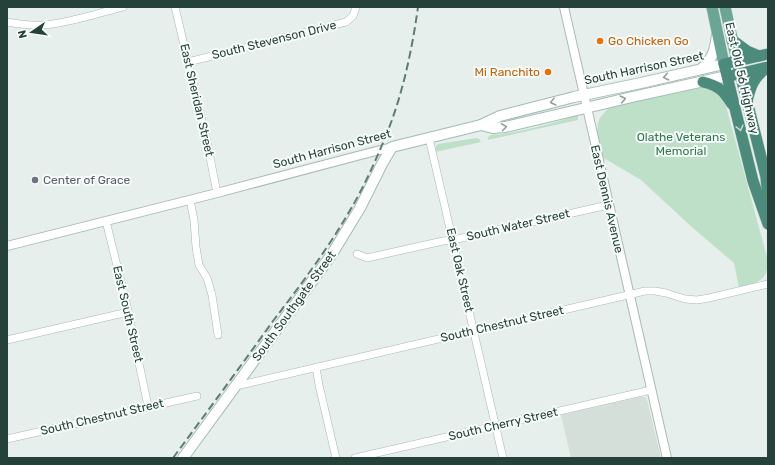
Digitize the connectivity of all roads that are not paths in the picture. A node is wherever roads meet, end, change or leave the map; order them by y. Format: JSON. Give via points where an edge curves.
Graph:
{"nodes":[{"id":1,"x":123,"y":7,"type":"edge"},
{"id":2,"x":175,"y":7,"type":"edge"},
{"id":3,"x":564,"y":7,"type":"edge"},
{"id":4,"x":712,"y":7,"type":"edge"},
{"id":5,"x":724,"y":7,"type":"edge"},
{"id":6,"x":355,"y":9,"type":"edge"},
{"id":7,"x":7,"y":22,"type":"edge"},
{"id":8,"x":718,"y":33,"type":"junction"},
{"id":9,"x":732,"y":40,"type":"junction"},
{"id":10,"x":763,"y":55,"type":"edge"},
{"id":11,"x":737,"y":61,"type":"junction"},
{"id":12,"x":188,"y":62,"type":"junction"},
{"id":13,"x":724,"y":64,"type":"junction"},
{"id":14,"x":768,"y":67,"type":"edge"},
{"id":15,"x":700,"y":69,"type":"junction"},
{"id":16,"x":740,"y":73,"type":"junction"},
{"id":17,"x":728,"y":76,"type":"junction"},
{"id":18,"x":703,"y":82,"type":"junction"},
{"id":19,"x":584,"y":95,"type":"junction"},
{"id":20,"x":747,"y":101,"type":"junction"},
{"id":21,"x":587,"y":107,"type":"junction"},
{"id":22,"x":735,"y":110,"type":"junction"},
{"id":23,"x":481,"y":125,"type":"junction"},
{"id":24,"x":429,"y":138,"type":"junction"},
{"id":25,"x":392,"y":147,"type":"junction"},
{"id":26,"x":217,"y":193,"type":"junction"},
{"id":27,"x":768,"y":199,"type":"edge"},
{"id":28,"x":190,"y":200,"type":"junction"},
{"id":29,"x":608,"y":205,"type":"junction"},
{"id":30,"x":106,"y":221,"type":"junction"},
{"id":31,"x":768,"y":224,"type":"edge"},
{"id":32,"x":453,"y":240,"type":"junction"},
{"id":33,"x":7,"y":246,"type":"edge"},
{"id":34,"x":357,"y":254,"type":"dead end"},
{"id":35,"x":768,"y":284,"type":"edge"},
{"id":36,"x":629,"y":294,"type":"junction"},
{"id":37,"x":128,"y":312,"type":"junction"},
{"id":38,"x":474,"y":331,"type":"junction"},
{"id":39,"x":218,"y":335,"type":"dead end"},
{"id":40,"x":7,"y":340,"type":"edge"},
{"id":41,"x":316,"y":367,"type":"junction"},
{"id":42,"x":236,"y":386,"type":"junction"},
{"id":43,"x":651,"y":390,"type":"junction"},
{"id":44,"x":197,"y":396,"type":"dead end"},
{"id":45,"x":148,"y":406,"type":"junction"},
{"id":46,"x":495,"y":425,"type":"junction"},
{"id":47,"x":7,"y":440,"type":"edge"},
{"id":48,"x":183,"y":458,"type":"edge"},
{"id":49,"x":336,"y":458,"type":"edge"},
{"id":50,"x":355,"y":458,"type":"edge"},
{"id":51,"x":503,"y":458,"type":"edge"},
{"id":52,"x":667,"y":458,"type":"edge"}],
"edges":[{"from":1,"to":7,"type":"street","via":[[43,25]]},
{"from":2,"to":12,"type":"street","name":"East Sheridan Street"},
{"from":3,"to":19,"type":"street","name":"East Dennis Avenue"},
{"from":4,"to":8,"type":"main road","name":"East Old 56 Highway"},
{"from":5,"to":9,"type":"main road","name":"East Old 56 Highway"},
{"from":6,"to":12,"type":"street","name":"South Stevenson Drive","via":[[353,16],[346,22]]},
{"from":8,"to":13,"type":"main road","name":"East Old 56 Highway"},
{"from":8,"to":15,"type":"main road","via":[[713,54]]},
{"from":9,"to":10,"type":"highway","via":[[747,52]]},
{"from":9,"to":11,"type":"main road","name":"East Old 56 Highway"},
{"from":10,"to":11,"type":"highway","name":"South Harrison Street"},
{"from":11,"to":13,"type":"highway","name":"South Harrison Street"},
{"from":11,"to":16,"type":"highway","name":"East Old 56 Highway"},
{"from":12,"to":26,"type":"street","name":"East Sheridan Street"},
{"from":13,"to":15,"type":"main road","name":"South Harrison Street"},
{"from":13,"to":17,"type":"highway","name":"East Old 56 Highway"},
{"from":14,"to":16,"type":"highway","name":"South Harrison Street"},
{"from":14,"to":20,"type":"highway","via":[[754,81]]},
{"from":15,"to":19,"type":"main road","name":"South Harrison Street","one_way":true},
{"from":16,"to":17,"type":"highway","name":"South Harrison Street"},
{"from":16,"to":20,"type":"highway","name":"East Old 56 Highway"},
{"from":17,"to":18,"type":"main road","name":"South Harrison Street"},
{"from":17,"to":22,"type":"highway","name":"East Old 56 Highway"},
{"from":21,"to":18,"type":"main road","name":"South Harrison Street","one_way":true},
{"from":18,"to":22,"type":"highway","via":[[721,89]]},
{"from":19,"to":21,"type":"street","name":"East Dennis Avenue"},
{"from":19,"to":23,"type":"main road","name":"South Harrison Street","one_way":true,"via":[[500,116]]},
{"from":20,"to":27,"type":"highway","name":"East Old 56 Highway","via":[[766,177]]},
{"from":23,"to":21,"type":"main road","name":"South Harrison Street","one_way":true,"via":[[505,127]]},
{"from":21,"to":29,"type":"street","name":"East Dennis Avenue"},
{"from":22,"to":31,"type":"highway","name":"East Old 56 Highway","one_way":true,"via":[[753,181]]},
{"from":23,"to":24,"type":"main road","name":"South Harrison Street"},
{"from":24,"to":25,"type":"main road","name":"South Harrison Street"},
{"from":24,"to":32,"type":"street","name":"East Oak Street"},
{"from":25,"to":26,"type":"street","name":"South Harrison Street"},
{"from":25,"to":42,"type":"main road","name":"South Southgate Street","via":[[332,254]]},
{"from":26,"to":28,"type":"street","name":"South Harrison Street"},
{"from":28,"to":30,"type":"street","name":"South Harrison Street"},
{"from":28,"to":39,"type":"street","via":[[199,265],[207,278],[212,295]]},
{"from":29,"to":32,"type":"street","name":"South Water Street"},
{"from":29,"to":36,"type":"street","name":"East Dennis Avenue"},
{"from":30,"to":33,"type":"street","name":"South Harrison Street"},
{"from":30,"to":37,"type":"street","name":"East South Street"},
{"from":32,"to":34,"type":"street","name":"South Water Street","via":[[367,258]]},
{"from":32,"to":38,"type":"street","name":"East Oak Street"},
{"from":35,"to":36,"type":"street","name":"South Chestnut Street","via":[[698,300],[655,291]]},
{"from":36,"to":38,"type":"street","name":"South Chestnut Street"},
{"from":36,"to":43,"type":"street","name":"East Dennis Avenue"},
{"from":37,"to":40,"type":"street"},
{"from":37,"to":45,"type":"street","name":"East South Street"},
{"from":38,"to":41,"type":"street","name":"South Chestnut Street"},
{"from":38,"to":46,"type":"street","name":"East Oak Street"},
{"from":41,"to":42,"type":"street","name":"South Chestnut Street"},
{"from":41,"to":49,"type":"street"},
{"from":42,"to":48,"type":"main road","name":"South Southgate Street"},
{"from":43,"to":46,"type":"street","name":"South Cherry Street"},
{"from":43,"to":52,"type":"street","name":"East Dennis Avenue"},
{"from":44,"to":45,"type":"street","name":"South Chestnut Street"},
{"from":45,"to":47,"type":"street","name":"South Chestnut Street"},
{"from":46,"to":50,"type":"street","name":"South Cherry Street"},
{"from":46,"to":51,"type":"street","name":"East Oak Street"}]}
